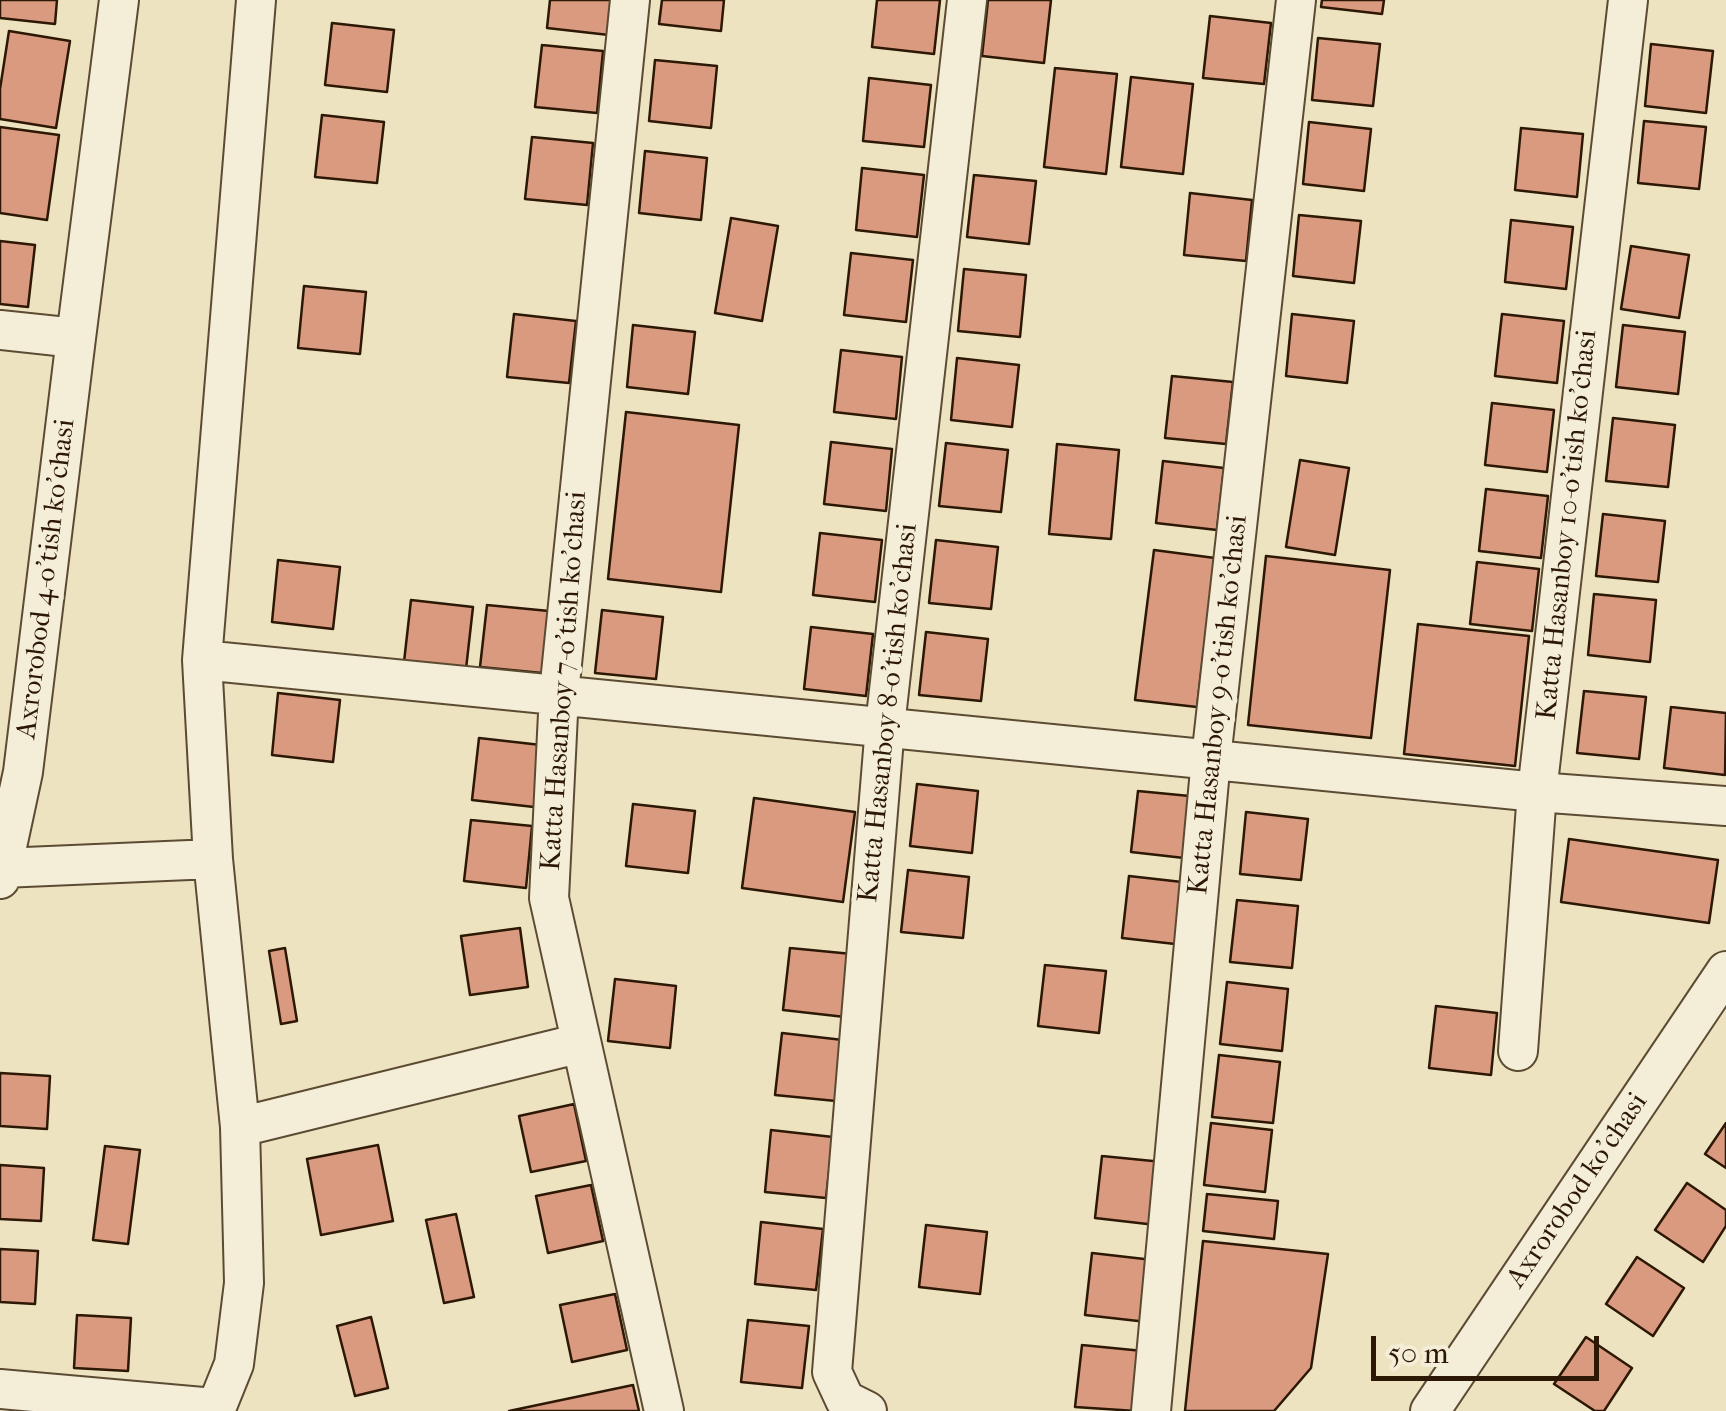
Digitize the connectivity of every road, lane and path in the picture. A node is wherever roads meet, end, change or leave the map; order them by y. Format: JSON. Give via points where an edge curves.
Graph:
{"nodes":[{"id":1,"x":119,"y":0,"type":"edge"},
{"id":2,"x":256,"y":0,"type":"edge"},
{"id":3,"x":630,"y":0,"type":"edge"},
{"id":4,"x":967,"y":0,"type":"edge"},
{"id":5,"x":1296,"y":0,"type":"edge"},
{"id":6,"x":1628,"y":0,"type":"edge"},
{"id":7,"x":0,"y":330,"type":"edge"},
{"id":8,"x":76,"y":338,"type":"junction"},
{"id":9,"x":202,"y":660,"type":"junction"},
{"id":10,"x":558,"y":693,"type":"junction"},
{"id":11,"x":885,"y":726,"type":"junction"},
{"id":12,"x":1211,"y":759,"type":"junction"},
{"id":13,"x":1538,"y":792,"type":"junction"},
{"id":14,"x":1726,"y":806,"type":"edge"},
{"id":15,"x":213,"y":858,"type":"junction"},
{"id":16,"x":1,"y":874,"type":"edge"},
{"id":17,"x":1726,"y":971,"type":"edge"},
{"id":18,"x":582,"y":1043,"type":"junction"},
{"id":19,"x":1518,"y":1051,"type":"dead end"},
{"id":20,"x":240,"y":1127,"type":"junction"},
{"id":21,"x":0,"y":1388,"type":"edge"},
{"id":22,"x":852,"y":1407,"type":"edge"},
{"id":23,"x":215,"y":1409,"type":"edge"},
{"id":24,"x":664,"y":1411,"type":"edge"},
{"id":25,"x":1151,"y":1411,"type":"edge"},
{"id":26,"x":1430,"y":1411,"type":"edge"}],
"edges":[{"from":1,"to":8,"type":"street","name":"Axrorobod 4-o'tish ko'chasi"},
{"from":2,"to":9,"type":"street"},
{"from":3,"to":10,"type":"street","name":"Katta Hasanboy 7-o'tish ko'chasi"},
{"from":4,"to":11,"type":"street","name":"Katta Hasanboy 8-o'tish ko'chasi"},
{"from":5,"to":12,"type":"street","name":"Katta Hasanboy 9-o'tish ko'chasi"},
{"from":6,"to":13,"type":"street","name":"Katta Hasanboy 10-o'tish ko'chasi"},
{"from":7,"to":8,"type":"street"},
{"from":8,"to":16,"type":"street","name":"Axrorobod 4-o'tish ko'chasi","via":[[23,772]]},
{"from":9,"to":10,"type":"street"},
{"from":9,"to":15,"type":"street"},
{"from":10,"to":11,"type":"street"},
{"from":10,"to":18,"type":"street","name":"Katta Hasanboy 7-o'tish ko'chasi","via":[[549,898]]},
{"from":11,"to":12,"type":"street"},
{"from":11,"to":22,"type":"street","name":"Katta Hasanboy 8-o'tish ko'chasi","via":[[832,1372]]},
{"from":12,"to":13,"type":"street"},
{"from":12,"to":25,"type":"street","name":"Katta Hasanboy 9-o'tish ko'chasi"},
{"from":13,"to":14,"type":"street"},
{"from":13,"to":19,"type":"street","name":"Katta Hasanboy 10-o'tish ko'chasi"},
{"from":15,"to":16,"type":"street"},
{"from":15,"to":20,"type":"street"},
{"from":17,"to":26,"type":"street","name":"Axrorobod ko'chasi"},
{"from":18,"to":20,"type":"street"},
{"from":18,"to":24,"type":"street","name":"Katta Hasanboy 7-o'tish ko'chasi"},
{"from":20,"to":23,"type":"street","via":[[244,1283],[234,1364]]},
{"from":21,"to":23,"type":"street"}]}
